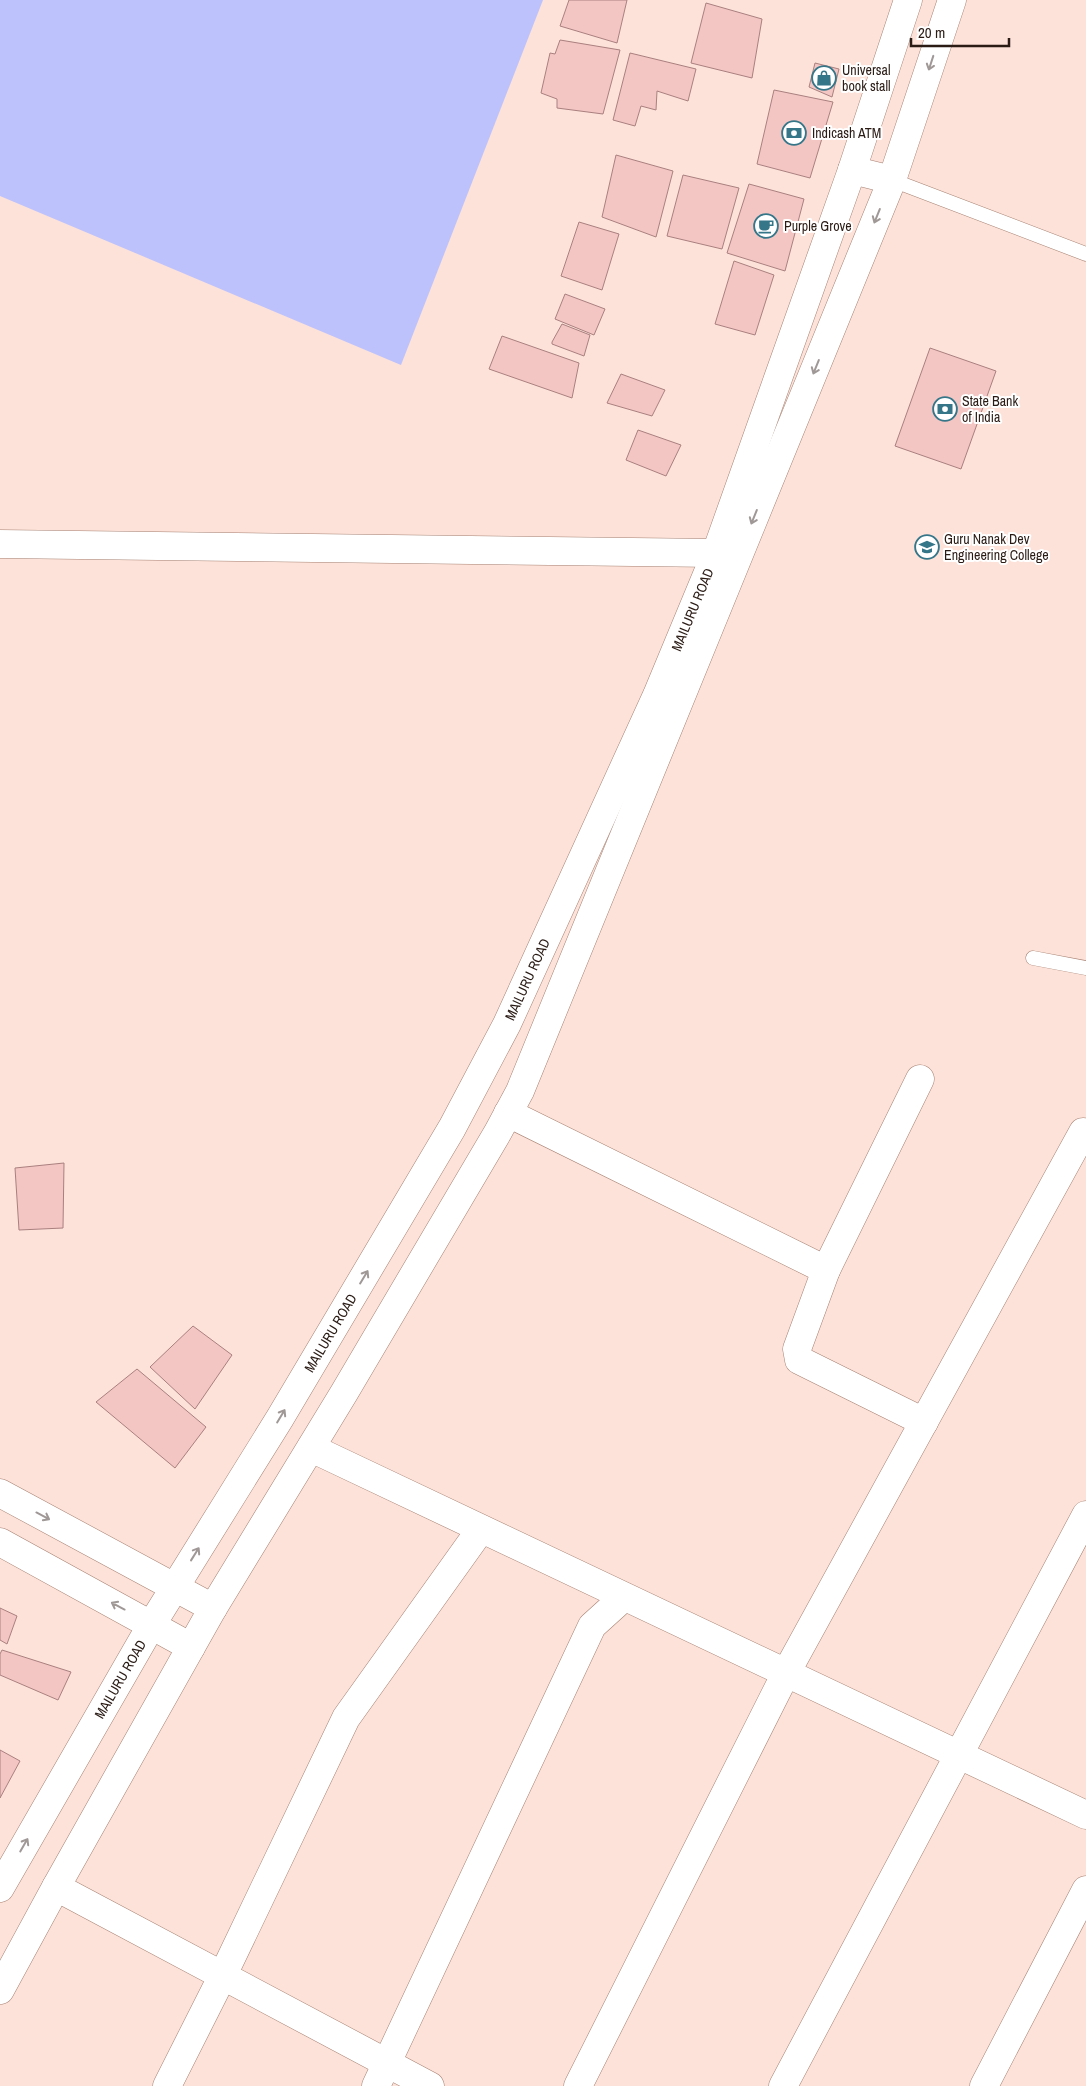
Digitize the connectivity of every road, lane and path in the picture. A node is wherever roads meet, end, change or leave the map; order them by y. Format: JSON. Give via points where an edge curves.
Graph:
{"nodes":[{"id":1,"x":908,"y":0,"type":"edge"},
{"id":2,"x":952,"y":0,"type":"edge"},
{"id":3,"x":852,"y":170,"type":"junction"},
{"id":4,"x":892,"y":180,"type":"junction"},
{"id":5,"x":1086,"y":254,"type":"edge"},
{"id":6,"x":0,"y":544,"type":"edge"},
{"id":7,"x":716,"y":553,"type":"junction"},
{"id":8,"x":1033,"y":958,"type":"dead end"},
{"id":9,"x":1086,"y":968,"type":"edge"},
{"id":10,"x":920,"y":1079,"type":"dead end"},
{"id":11,"x":508,"y":1113,"type":"junction"},
{"id":12,"x":1083,"y":1132,"type":"dead end"},
{"id":13,"x":826,"y":1270,"type":"junction"},
{"id":14,"x":924,"y":1422,"type":"junction"},
{"id":15,"x":311,"y":1448,"type":"junction"},
{"id":16,"x":0,"y":1493,"type":"edge"},
{"id":17,"x":1086,"y":1515,"type":"edge"},
{"id":18,"x":481,"y":1530,"type":"junction"},
{"id":19,"x":0,"y":1542,"type":"edge"},
{"id":20,"x":175,"y":1586,"type":"junction"},
{"id":21,"x":624,"y":1597,"type":"junction"},
{"id":22,"x":213,"y":1608,"type":"junction"},
{"id":23,"x":152,"y":1624,"type":"junction"},
{"id":24,"x":191,"y":1647,"type":"junction"},
{"id":25,"x":786,"y":1673,"type":"junction"},
{"id":26,"x":958,"y":1755,"type":"junction"},
{"id":27,"x":1086,"y":1815,"type":"edge"},
{"id":28,"x":56,"y":1887,"type":"junction"},
{"id":29,"x":0,"y":1888,"type":"edge"},
{"id":30,"x":1086,"y":1890,"type":"edge"},
{"id":31,"x":224,"y":1975,"type":"junction"},
{"id":32,"x":0,"y":1990,"type":"edge"},
{"id":33,"x":382,"y":2075,"type":"edge"},
{"id":34,"x":167,"y":2086,"type":"edge"},
{"id":35,"x":430,"y":2086,"type":"edge"},
{"id":36,"x":578,"y":2086,"type":"edge"},
{"id":37,"x":783,"y":2086,"type":"edge"},
{"id":38,"x":984,"y":2086,"type":"edge"}],
"edges":[{"from":1,"to":3,"type":"street","name":"MAILURU ROAD"},
{"from":2,"to":4,"type":"street","one_way":true},
{"from":3,"to":4,"type":"street"},
{"from":3,"to":7,"type":"street","name":"MAILURU ROAD"},
{"from":4,"to":5,"type":"lane"},
{"from":4,"to":11,"type":"street","one_way":true,"via":[[520,1091]]},
{"from":6,"to":7,"type":"street"},
{"from":20,"to":7,"type":"street","name":"MAILURU ROAD","one_way":true,"via":[[280,1418],[442,1146],[498,1041],[657,695]]},
{"from":8,"to":9,"type":"lane"},
{"from":10,"to":13,"type":"street"},
{"from":11,"to":13,"type":"street"},
{"from":11,"to":15,"type":"street"},
{"from":12,"to":14,"type":"street"},
{"from":13,"to":14,"type":"street","via":[[796,1349],[799,1360]]},
{"from":14,"to":25,"type":"street"},
{"from":15,"to":18,"type":"street"},
{"from":15,"to":22,"type":"street"},
{"from":16,"to":20,"type":"street","one_way":true},
{"from":17,"to":26,"type":"street"},
{"from":18,"to":21,"type":"street"},
{"from":18,"to":31,"type":"street","via":[[346,1718]]},
{"from":23,"to":19,"type":"street","one_way":true},
{"from":20,"to":22,"type":"street"},
{"from":20,"to":23,"type":"street","name":"MAILURU ROAD"},
{"from":21,"to":25,"type":"street"},
{"from":21,"to":33,"type":"street","via":[[592,1626]]},
{"from":22,"to":24,"type":"street"},
{"from":23,"to":24,"type":"street"},
{"from":29,"to":23,"type":"street","name":"MAILURU ROAD","one_way":true},
{"from":24,"to":28,"type":"street"},
{"from":25,"to":26,"type":"street"},
{"from":25,"to":36,"type":"street"},
{"from":26,"to":27,"type":"street"},
{"from":26,"to":37,"type":"street"},
{"from":28,"to":31,"type":"street"},
{"from":28,"to":32,"type":"street"},
{"from":30,"to":38,"type":"street"},
{"from":31,"to":33,"type":"street"},
{"from":31,"to":34,"type":"street"},
{"from":33,"to":35,"type":"street"}]}
